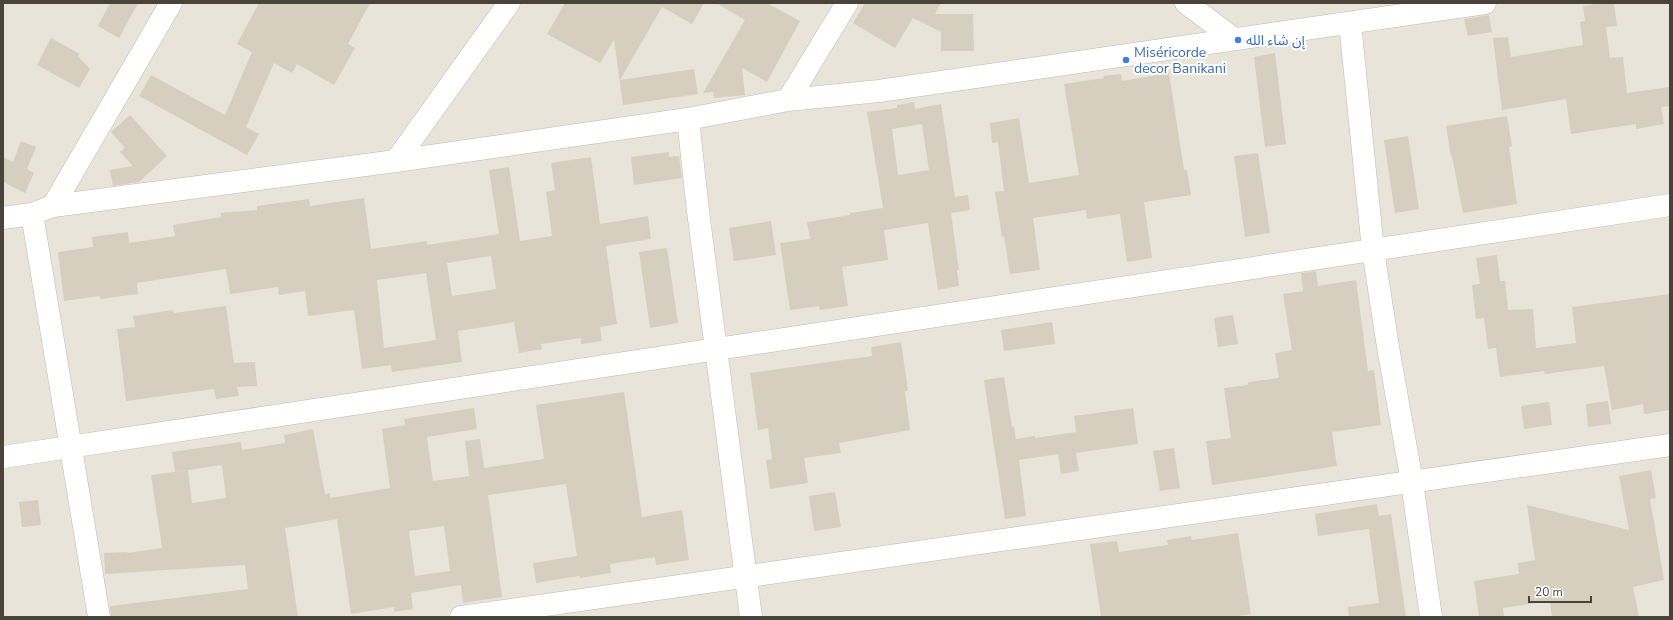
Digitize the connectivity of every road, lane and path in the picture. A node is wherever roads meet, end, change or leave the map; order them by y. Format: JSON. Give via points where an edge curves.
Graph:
{"nodes":[{"id":1,"x":171,"y":3,"type":"edge"},
{"id":2,"x":509,"y":3,"type":"edge"},
{"id":3,"x":847,"y":3,"type":"edge"},
{"id":4,"x":1186,"y":3,"type":"edge"},
{"id":5,"x":1485,"y":3,"type":"edge"},
{"id":6,"x":1350,"y":23,"type":"junction"},
{"id":7,"x":1234,"y":39,"type":"junction"},
{"id":8,"x":788,"y":100,"type":"junction"},
{"id":9,"x":688,"y":119,"type":"junction"},
{"id":10,"x":396,"y":161,"type":"junction"},
{"id":11,"x":1670,"y":204,"type":"edge"},
{"id":12,"x":53,"y":206,"type":"junction"},
{"id":13,"x":32,"y":214,"type":"junction"},
{"id":14,"x":3,"y":218,"type":"edge"},
{"id":15,"x":1373,"y":250,"type":"junction"},
{"id":16,"x":716,"y":349,"type":"junction"},
{"id":17,"x":1670,"y":445,"type":"edge"},
{"id":18,"x":70,"y":447,"type":"junction"},
{"id":19,"x":3,"y":457,"type":"edge"},
{"id":20,"x":1412,"y":482,"type":"junction"},
{"id":21,"x":746,"y":576,"type":"junction"},
{"id":22,"x":99,"y":617,"type":"edge"},
{"id":23,"x":461,"y":617,"type":"edge"},
{"id":24,"x":751,"y":617,"type":"edge"},
{"id":25,"x":1431,"y":617,"type":"edge"}],
"edges":[{"from":1,"to":12,"type":"street"},
{"from":2,"to":10,"type":"street"},
{"from":3,"to":8,"type":"street"},
{"from":4,"to":7,"type":"street"},
{"from":5,"to":6,"type":"street"},
{"from":6,"to":7,"type":"street"},
{"from":6,"to":15,"type":"street"},
{"from":7,"to":8,"type":"street","via":[[879,91]]},
{"from":8,"to":9,"type":"street"},
{"from":9,"to":10,"type":"street"},
{"from":9,"to":16,"type":"street"},
{"from":10,"to":12,"type":"street"},
{"from":11,"to":15,"type":"street"},
{"from":12,"to":13,"type":"street"},
{"from":13,"to":14,"type":"street"},
{"from":13,"to":18,"type":"street"},
{"from":15,"to":16,"type":"street"},
{"from":15,"to":20,"type":"street"},
{"from":16,"to":18,"type":"street"},
{"from":16,"to":21,"type":"street"},
{"from":17,"to":20,"type":"street"},
{"from":18,"to":19,"type":"street"},
{"from":18,"to":22,"type":"street"},
{"from":20,"to":21,"type":"street"},
{"from":20,"to":25,"type":"street"},
{"from":21,"to":23,"type":"street"},
{"from":21,"to":24,"type":"street"}]}
